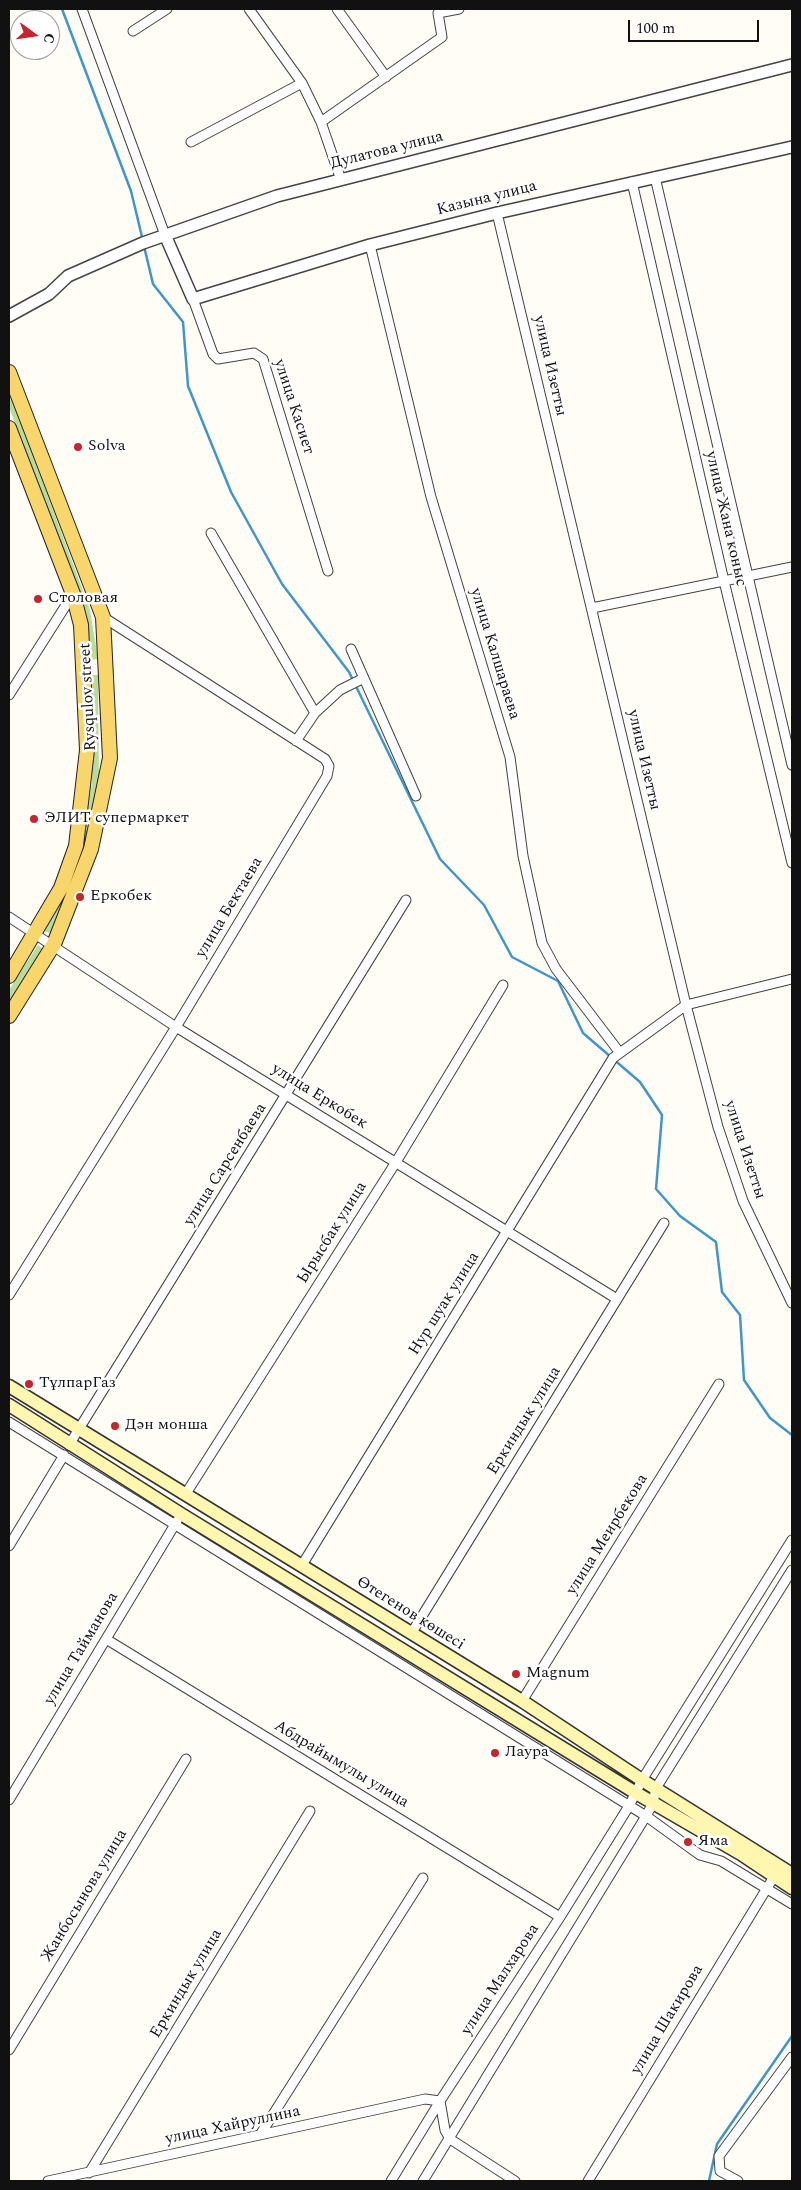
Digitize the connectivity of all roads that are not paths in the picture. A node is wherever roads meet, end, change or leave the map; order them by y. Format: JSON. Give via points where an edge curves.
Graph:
{"nodes":[{"id":1,"x":82,"y":9,"type":"edge"},
{"id":2,"x":167,"y":9,"type":"edge"},
{"id":3,"x":249,"y":9,"type":"edge"},
{"id":4,"x":337,"y":9,"type":"edge"},
{"id":5,"x":459,"y":9,"type":"edge"},
{"id":6,"x":133,"y":31,"type":"dead end"},
{"id":7,"x":792,"y":65,"type":"edge"},
{"id":8,"x":386,"y":77,"type":"junction"},
{"id":9,"x":302,"y":83,"type":"junction"},
{"id":10,"x":321,"y":122,"type":"junction"},
{"id":11,"x":191,"y":142,"type":"dead end"},
{"id":12,"x":792,"y":147,"type":"edge"},
{"id":13,"x":655,"y":177,"type":"junction"},
{"id":14,"x":342,"y":180,"type":"junction"},
{"id":15,"x":632,"y":182,"type":"junction"},
{"id":16,"x":497,"y":213,"type":"junction"},
{"id":17,"x":165,"y":235,"type":"junction"},
{"id":18,"x":370,"y":245,"type":"junction"},
{"id":19,"x":194,"y":299,"type":"junction"},
{"id":20,"x":9,"y":316,"type":"edge"},
{"id":21,"x":9,"y":372,"type":"edge"},
{"id":22,"x":9,"y":428,"type":"edge"},
{"id":23,"x":12,"y":446,"type":"edge"},
{"id":24,"x":211,"y":533,"type":"dead end"},
{"id":25,"x":792,"y":567,"type":"edge"},
{"id":26,"x":328,"y":571,"type":"dead end"},
{"id":27,"x":746,"y":576,"type":"junction"},
{"id":28,"x":724,"y":581,"type":"junction"},
{"id":29,"x":73,"y":594,"type":"junction"},
{"id":30,"x":592,"y":608,"type":"junction"},
{"id":31,"x":102,"y":617,"type":"junction"},
{"id":32,"x":351,"y":649,"type":"dead end"},
{"id":33,"x":105,"y":665,"type":"junction"},
{"id":34,"x":83,"y":666,"type":"junction"},
{"id":35,"x":364,"y":678,"type":"junction"},
{"id":36,"x":9,"y":695,"type":"edge"},
{"id":37,"x":315,"y":713,"type":"junction"},
{"id":38,"x":296,"y":741,"type":"junction"},
{"id":39,"x":792,"y":765,"type":"edge"},
{"id":40,"x":416,"y":796,"type":"dead end"},
{"id":41,"x":792,"y":862,"type":"edge"},
{"id":42,"x":406,"y":900,"type":"dead end"},
{"id":43,"x":9,"y":916,"type":"edge"},
{"id":44,"x":36,"y":933,"type":"junction"},
{"id":45,"x":54,"y":944,"type":"junction"},
{"id":46,"x":9,"y":976,"type":"edge"},
{"id":47,"x":792,"y":979,"type":"edge"},
{"id":48,"x":504,"y":985,"type":"dead end"},
{"id":49,"x":686,"y":1005,"type":"junction"},
{"id":50,"x":9,"y":1016,"type":"edge"},
{"id":51,"x":176,"y":1027,"type":"junction"},
{"id":52,"x":617,"y":1055,"type":"junction"},
{"id":53,"x":287,"y":1095,"type":"junction"},
{"id":54,"x":396,"y":1162,"type":"junction"},
{"id":55,"x":664,"y":1223,"type":"dead end"},
{"id":56,"x":507,"y":1231,"type":"junction"},
{"id":57,"x":9,"y":1295,"type":"edge"},
{"id":58,"x":617,"y":1299,"type":"junction"},
{"id":59,"x":792,"y":1303,"type":"edge"},
{"id":60,"x":719,"y":1384,"type":"dead end"},
{"id":61,"x":9,"y":1386,"type":"edge"},
{"id":62,"x":9,"y":1405,"type":"edge"},
{"id":63,"x":9,"y":1422,"type":"edge"},
{"id":64,"x":80,"y":1429,"type":"junction"},
{"id":65,"x":67,"y":1450,"type":"junction"},
{"id":66,"x":185,"y":1495,"type":"junction"},
{"id":67,"x":206,"y":1508,"type":"junction"},
{"id":68,"x":181,"y":1514,"type":"junction"},
{"id":69,"x":198,"y":1524,"type":"junction"},
{"id":70,"x":174,"y":1526,"type":"junction"},
{"id":71,"x":792,"y":1540,"type":"edge"},
{"id":72,"x":9,"y":1546,"type":"edge"},
{"id":73,"x":302,"y":1565,"type":"junction"},
{"id":74,"x":792,"y":1570,"type":"edge"},
{"id":75,"x":411,"y":1634,"type":"junction"},
{"id":76,"x":106,"y":1639,"type":"junction"},
{"id":77,"x":522,"y":1701,"type":"junction"},
{"id":78,"x":186,"y":1758,"type":"dead end"},
{"id":79,"x":642,"y":1780,"type":"junction"},
{"id":80,"x":656,"y":1788,"type":"junction"},
{"id":81,"x":636,"y":1793,"type":"junction"},
{"id":82,"x":9,"y":1800,"type":"edge"},
{"id":83,"x":653,"y":1803,"type":"junction"},
{"id":84,"x":629,"y":1806,"type":"junction"},
{"id":85,"x":310,"y":1811,"type":"dead end"},
{"id":86,"x":646,"y":1816,"type":"junction"},
{"id":87,"x":792,"y":1874,"type":"edge"},
{"id":88,"x":775,"y":1875,"type":"junction"},
{"id":89,"x":423,"y":1878,"type":"dead end"},
{"id":90,"x":766,"y":1888,"type":"junction"},
{"id":91,"x":792,"y":1888,"type":"edge"},
{"id":92,"x":792,"y":1904,"type":"edge"},
{"id":93,"x":560,"y":1917,"type":"junction"},
{"id":94,"x":9,"y":2050,"type":"edge"},
{"id":95,"x":792,"y":2057,"type":"edge"},
{"id":96,"x":440,"y":2101,"type":"junction"},
{"id":97,"x":260,"y":2135,"type":"junction"},
{"id":98,"x":450,"y":2139,"type":"junction"},
{"id":99,"x":89,"y":2173,"type":"junction"},
{"id":100,"x":48,"y":2181,"type":"edge"},
{"id":101,"x":391,"y":2181,"type":"edge"},
{"id":102,"x":423,"y":2181,"type":"edge"},
{"id":103,"x":515,"y":2181,"type":"edge"},
{"id":104,"x":588,"y":2181,"type":"edge"},
{"id":105,"x":738,"y":2181,"type":"edge"}],
"edges":[{"from":1,"to":17,"type":"street"},
{"from":2,"to":6,"type":"street"},
{"from":3,"to":9,"type":"street"},
{"from":4,"to":8,"type":"street"},
{"from":5,"to":8,"type":"street","via":[[438,13],[442,37]]},
{"from":7,"to":14,"type":"street","name":"Дулатова улица"},
{"from":8,"to":10,"type":"street"},
{"from":9,"to":10,"type":"street"},
{"from":9,"to":11,"type":"street"},
{"from":10,"to":14,"type":"street"},
{"from":12,"to":13,"type":"street","name":"Казына улица"},
{"from":13,"to":15,"type":"street","name":"Казына улица"},
{"from":13,"to":27,"type":"street","name":"улица Жана коныс"},
{"from":14,"to":17,"type":"street","name":"Дулатова улица","via":[[277,196]]},
{"from":15,"to":16,"type":"street","name":"Казына улица"},
{"from":15,"to":28,"type":"street","name":"улица Жана коныс"},
{"from":16,"to":18,"type":"street","name":"Казына улица"},
{"from":16,"to":30,"type":"street","name":"улица Изетты"},
{"from":17,"to":19,"type":"street"},
{"from":17,"to":20,"type":"street","name":"Дулатова улица","via":[[68,276],[49,294]]},
{"from":18,"to":19,"type":"street","name":"Казына улица"},
{"from":18,"to":52,"type":"street","name":"улица Калшараева","via":[[431,497],[510,757],[523,856],[542,943],[556,969]]},
{"from":19,"to":26,"type":"street","name":"улица Касиет","via":[[218,359],[254,353],[263,359]]},
{"from":21,"to":31,"type":"main road","name":"Rysqulov street"},
{"from":22,"to":23,"type":"main road","name":"Rysqulov street"},
{"from":23,"to":29,"type":"main road","name":"Rysqulov street"},
{"from":24,"to":37,"type":"street"},
{"from":25,"to":27,"type":"street"},
{"from":27,"to":28,"type":"street"},
{"from":27,"to":39,"type":"street","name":"улица Жана коныс"},
{"from":28,"to":30,"type":"street"},
{"from":28,"to":41,"type":"street","name":"улица Жана коныс"},
{"from":29,"to":34,"type":"main road","name":"Rysqulov street","via":[[81,624]]},
{"from":29,"to":36,"type":"street"},
{"from":30,"to":49,"type":"street","name":"улица Изетты"},
{"from":31,"to":33,"type":"main road","name":"Rysqulov street"},
{"from":31,"to":38,"type":"street","name":"улица Бектаева"},
{"from":32,"to":35,"type":"street"},
{"from":33,"to":34,"type":"main road"},
{"from":33,"to":45,"type":"main road","name":"Rysqulov street","via":[[110,758],[91,849]]},
{"from":34,"to":44,"type":"main road","name":"Rysqulov street","via":[[87,750],[76,846],[61,888]]},
{"from":35,"to":37,"type":"street","via":[[340,690]]},
{"from":35,"to":40,"type":"street"},
{"from":37,"to":38,"type":"street"},
{"from":38,"to":51,"type":"street","name":"улица Бектаева","via":[[325,759],[329,766],[327,776]]},
{"from":42,"to":53,"type":"street","name":"улица Сарсенбаева"},
{"from":43,"to":44,"type":"street","name":"улица Еркобек"},
{"from":44,"to":45,"type":"street","name":"улица Еркобек"},
{"from":44,"to":46,"type":"main road","name":"Rysqulov street"},
{"from":45,"to":50,"type":"main road","name":"Rysqulov street"},
{"from":45,"to":51,"type":"street","name":"улица Еркобек"},
{"from":47,"to":49,"type":"street"},
{"from":48,"to":54,"type":"street","name":"Ырысбак улица"},
{"from":49,"to":52,"type":"street"},
{"from":49,"to":59,"type":"street","name":"улица Изетты","via":[[718,1128],[743,1200]]},
{"from":51,"to":53,"type":"street","name":"улица Еркобек"},
{"from":51,"to":57,"type":"street","name":"улица Бектаева"},
{"from":52,"to":56,"type":"street","name":"Нур шуак улица"},
{"from":53,"to":54,"type":"street","name":"улица Еркобек"},
{"from":53,"to":64,"type":"street","name":"улица Сарсенбаева"},
{"from":54,"to":56,"type":"street","name":"улица Еркобек"},
{"from":54,"to":66,"type":"street","name":"Ырысбак улица"},
{"from":55,"to":58,"type":"street","name":"Еркиндык улица"},
{"from":56,"to":58,"type":"street","name":"улица Еркобек"},
{"from":56,"to":73,"type":"street","name":"Нур шуак улица"},
{"from":58,"to":75,"type":"street","name":"Еркиндык улица"},
{"from":60,"to":77,"type":"street","name":"улица Меирбекова"},
{"from":61,"to":64,"type":"main road","name":"Өтегенов көшесі"},
{"from":62,"to":65,"type":"main road"},
{"from":63,"to":65,"type":"street"},
{"from":64,"to":65,"type":"street","name":"улица Сарсенбаева"},
{"from":64,"to":66,"type":"main road","name":"Өтегенов көшесі"},
{"from":65,"to":68,"type":"main road"},
{"from":65,"to":70,"type":"street"},
{"from":65,"to":72,"type":"street","name":"улица Сарсенбаева"},
{"from":66,"to":67,"type":"main road","name":"Өтегенов көшесі"},
{"from":67,"to":69,"type":"street"},
{"from":67,"to":73,"type":"main road","name":"Өтегенов көшесі"},
{"from":68,"to":69,"type":"main road"},
{"from":68,"to":70,"type":"street","name":"улица Тайманова"},
{"from":69,"to":81,"type":"main road"},
{"from":70,"to":76,"type":"street","name":"улица Тайманова"},
{"from":70,"to":84,"type":"street"},
{"from":71,"to":79,"type":"street"},
{"from":73,"to":75,"type":"main road","name":"Өтегенов көшесі"},
{"from":74,"to":80,"type":"street"},
{"from":75,"to":77,"type":"main road","name":"Өтегенов көшесі"},
{"from":76,"to":82,"type":"street","name":"улица Тайманова"},
{"from":76,"to":93,"type":"street","name":"Абдрайымулы улица"},
{"from":77,"to":79,"type":"main road","name":"Өтегенов көшесі"},
{"from":78,"to":94,"type":"street","name":"Жанбосынова улица"},
{"from":79,"to":80,"type":"main road","name":"Өтегенов көшесі"},
{"from":79,"to":81,"type":"street"},
{"from":80,"to":83,"type":"street"},
{"from":80,"to":87,"type":"main road","name":"Өтегенов көшесі"},
{"from":81,"to":83,"type":"main road"},
{"from":81,"to":84,"type":"street","name":"улица Малхарова"},
{"from":83,"to":86,"type":"street"},
{"from":83,"to":88,"type":"main road"},
{"from":84,"to":86,"type":"street"},
{"from":84,"to":93,"type":"street","name":"улица Малхарова"},
{"from":85,"to":99,"type":"street","name":"Еркиндык улица"},
{"from":86,"to":90,"type":"street","via":[[700,1855],[721,1861]]},
{"from":86,"to":98,"type":"street"},
{"from":88,"to":90,"type":"street","name":"улица Шакирова"},
{"from":88,"to":91,"type":"main road"},
{"from":89,"to":97,"type":"street"},
{"from":90,"to":92,"type":"street"},
{"from":90,"to":104,"type":"street","name":"улица Шакирова"},
{"from":93,"to":96,"type":"street","name":"улица Малхарова"},
{"from":95,"to":105,"type":"street","via":[[719,2156],[720,2171]]},
{"from":96,"to":97,"type":"street","name":"улица Хайруллина","via":[[425,2099]]},
{"from":96,"to":98,"type":"street","via":[[445,2130]]},
{"from":96,"to":101,"type":"street","name":"улица Малхарова"},
{"from":97,"to":99,"type":"street","name":"улица Хайруллина"},
{"from":98,"to":102,"type":"street"},
{"from":98,"to":103,"type":"street"},
{"from":99,"to":100,"type":"street","name":"улица Хайруллина"}]}
